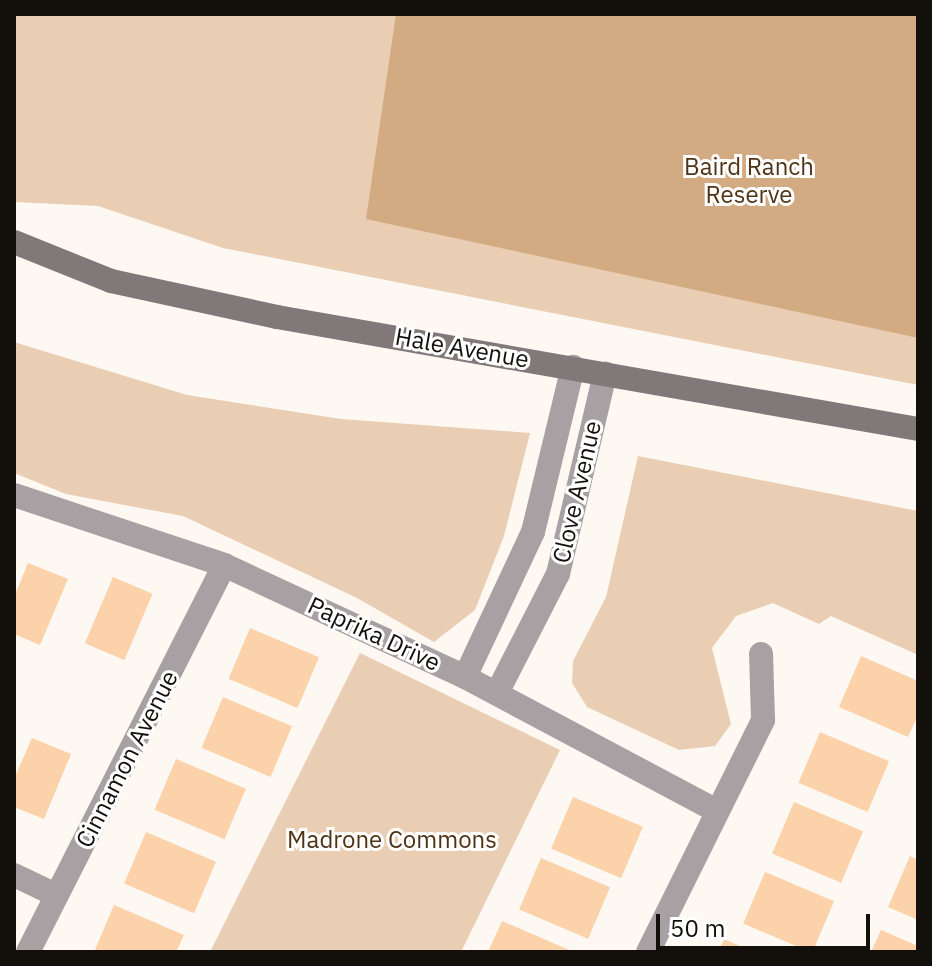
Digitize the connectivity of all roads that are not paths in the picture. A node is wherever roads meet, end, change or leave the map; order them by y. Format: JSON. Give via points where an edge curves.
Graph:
{"nodes":[{"id":1,"x":14,"y":242,"type":"edge"},
{"id":2,"x":573,"y":367,"type":"junction"},
{"id":3,"x":605,"y":373,"type":"junction"},
{"id":4,"x":918,"y":429,"type":"edge"},
{"id":5,"x":14,"y":495,"type":"edge"},
{"id":6,"x":224,"y":565,"type":"junction"},
{"id":7,"x":761,"y":654,"type":"dead end"},
{"id":8,"x":465,"y":677,"type":"junction"},
{"id":9,"x":497,"y":693,"type":"junction"},
{"id":10,"x":717,"y":811,"type":"junction"},
{"id":11,"x":14,"y":875,"type":"edge"},
{"id":12,"x":56,"y":895,"type":"junction"},
{"id":13,"x":28,"y":952,"type":"edge"},
{"id":14,"x":648,"y":952,"type":"edge"}],
"edges":[{"from":1,"to":2,"type":"main road","name":"Hale Avenue","via":[[111,281],[277,317]]},
{"from":2,"to":3,"type":"main road","name":"Hale Avenue"},
{"from":2,"to":8,"type":"street","name":"Clove Avenue","via":[[533,532]]},
{"from":3,"to":4,"type":"main road","name":"Hale Avenue"},
{"from":3,"to":9,"type":"street","name":"Clove Avenue","via":[[558,574]]},
{"from":5,"to":6,"type":"street","name":"Paprika Drive"},
{"from":6,"to":8,"type":"street","name":"Paprika Drive"},
{"from":6,"to":12,"type":"street","name":"Cinnamon Avenue"},
{"from":7,"to":10,"type":"street","via":[[763,720]]},
{"from":8,"to":9,"type":"street","name":"Paprika Drive"},
{"from":9,"to":10,"type":"street","name":"Paprika Drive"},
{"from":10,"to":14,"type":"street"},
{"from":11,"to":12,"type":"street"},
{"from":12,"to":13,"type":"street","name":"Cinnamon Avenue"}]}
